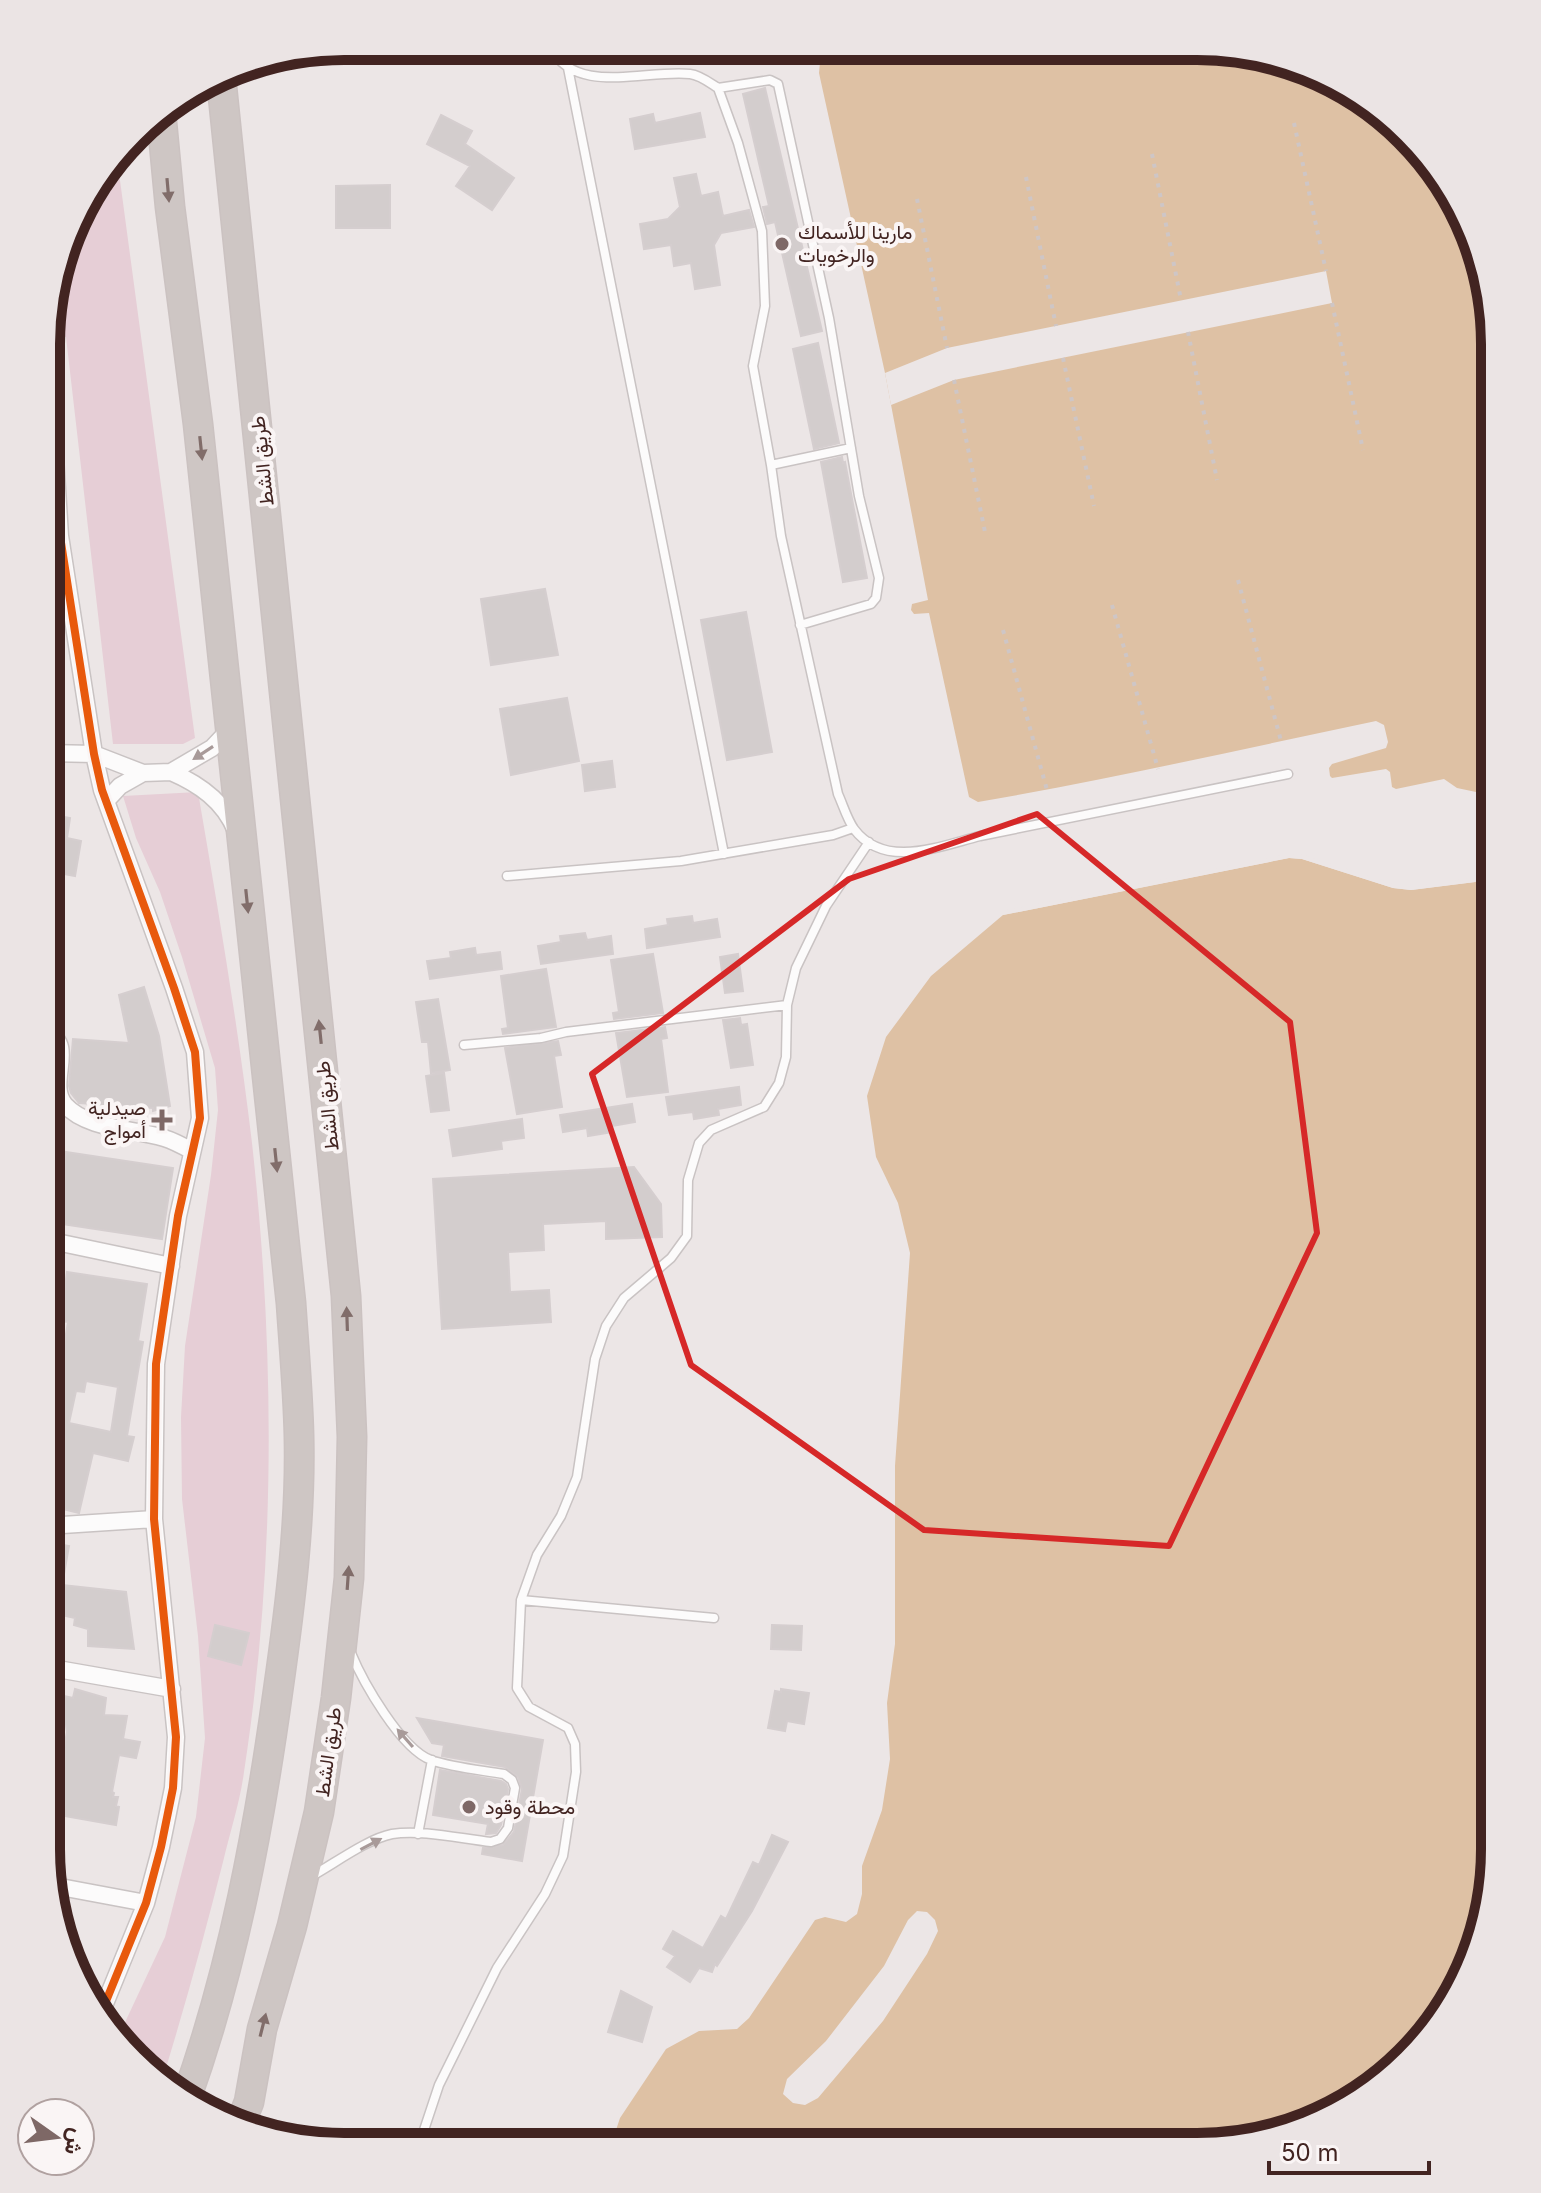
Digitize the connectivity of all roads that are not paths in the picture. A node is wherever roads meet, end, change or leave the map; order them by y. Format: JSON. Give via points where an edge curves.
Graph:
{"nodes":[{"id":1,"x":559,"y":61,"type":"edge"},
{"id":2,"x":568,"y":68,"type":"junction"},
{"id":3,"x":222,"y":88,"type":"edge"},
{"id":4,"x":718,"y":88,"type":"junction"},
{"id":5,"x":162,"y":126,"type":"edge"},
{"id":6,"x":851,"y":448,"type":"junction"},
{"id":7,"x":771,"y":465,"type":"junction"},
{"id":8,"x":60,"y":568,"type":"edge"},
{"id":9,"x":800,"y":625,"type":"junction"},
{"id":10,"x":230,"y":729,"type":"junction"},
{"id":11,"x":60,"y":753,"type":"edge"},
{"id":12,"x":94,"y":754,"type":"junction"},
{"id":13,"x":171,"y":772,"type":"junction"},
{"id":14,"x":143,"y":773,"type":"junction"},
{"id":15,"x":1288,"y":774,"type":"dead end"},
{"id":16,"x":106,"y":801,"type":"junction"},
{"id":17,"x":853,"y":828,"type":"junction"},
{"id":18,"x":869,"y":842,"type":"junction"},
{"id":19,"x":241,"y":844,"type":"junction"},
{"id":20,"x":724,"y":854,"type":"junction"},
{"id":21,"x":507,"y":876,"type":"dead end"},
{"id":22,"x":787,"y":1005,"type":"junction"},
{"id":23,"x":464,"y":1045,"type":"dead end"},
{"id":24,"x":60,"y":1096,"type":"edge"},
{"id":25,"x":192,"y":1151,"type":"junction"},
{"id":26,"x":60,"y":1243,"type":"edge"},
{"id":27,"x":171,"y":1266,"type":"junction"},
{"id":28,"x":154,"y":1519,"type":"junction"},
{"id":29,"x":60,"y":1525,"type":"edge"},
{"id":30,"x":521,"y":1600,"type":"junction"},
{"id":31,"x":714,"y":1618,"type":"dead end"},
{"id":32,"x":343,"y":1629,"type":"junction"},
{"id":33,"x":60,"y":1669,"type":"edge"},
{"id":34,"x":172,"y":1689,"type":"junction"},
{"id":35,"x":432,"y":1760,"type":"junction"},
{"id":36,"x":418,"y":1834,"type":"junction"},
{"id":37,"x":303,"y":1882,"type":"junction"},
{"id":38,"x":62,"y":1887,"type":"edge"},
{"id":39,"x":146,"y":1903,"type":"junction"},
{"id":40,"x":105,"y":2003,"type":"edge"},
{"id":41,"x":190,"y":2087,"type":"edge"},
{"id":42,"x":244,"y":2114,"type":"edge"},
{"id":43,"x":423,"y":2133,"type":"edge"}],
"edges":[{"from":1,"to":2,"type":"lane"},
{"from":2,"to":4,"type":"lane","via":[[602,77],[695,74]]},
{"from":2,"to":20,"type":"lane"},
{"from":32,"to":3,"type":"highway","name":"طريق الشط","one_way":true,"via":[[352,1437],[346,1296]]},
{"from":4,"to":6,"type":"lane","via":[[770,80],[778,84]]},
{"from":4,"to":7,"type":"lane","via":[[762,231],[765,306],[753,366]]},
{"from":5,"to":10,"type":"highway","one_way":true},
{"from":6,"to":7,"type":"lane"},
{"from":6,"to":9,"type":"lane","via":[[879,578],[876,598]]},
{"from":7,"to":9,"type":"lane"},
{"from":8,"to":12,"type":"street"},
{"from":9,"to":17,"type":"lane","via":[[838,794]]},
{"from":10,"to":13,"type":"street","one_way":true,"via":[[212,748]]},
{"from":10,"to":19,"type":"highway"},
{"from":11,"to":12,"type":"street"},
{"from":12,"to":14,"type":"street"},
{"from":12,"to":16,"type":"street"},
{"from":13,"to":14,"type":"street"},
{"from":13,"to":19,"type":"street","via":[[215,800]]},
{"from":14,"to":16,"type":"street"},
{"from":15,"to":18,"type":"lane","via":[[980,836],[928,852],[894,852]]},
{"from":16,"to":25,"type":"street","via":[[195,1052],[200,1118]]},
{"from":17,"to":18,"type":"lane"},
{"from":17,"to":20,"type":"lane"},
{"from":18,"to":22,"type":"lane","via":[[826,906],[796,968]]},
{"from":19,"to":41,"type":"highway","one_way":true,"via":[[291,1303],[299,1438],[296,1529],[265,1786],[232,1944]]},
{"from":20,"to":21,"type":"lane"},
{"from":22,"to":23,"type":"lane"},
{"from":22,"to":30,"type":"lane","via":[[786,1057],[779,1083],[764,1107],[711,1130],[699,1143],[688,1180],[687,1236],[671,1258],[624,1298],[606,1326],[595,1359],[577,1477],[537,1555]]},
{"from":24,"to":25,"type":"street","via":[[88,1120],[167,1138]]},
{"from":25,"to":27,"type":"street"},
{"from":26,"to":27,"type":"street"},
{"from":27,"to":28,"type":"street","via":[[156,1364]]},
{"from":28,"to":29,"type":"street"},
{"from":28,"to":34,"type":"street"},
{"from":30,"to":31,"type":"lane"},
{"from":30,"to":43,"type":"lane","via":[[517,1688],[529,1707],[568,1728],[575,1744],[571,1814],[563,1856],[491,1981],[439,2085]]},
{"from":35,"to":32,"type":"lane","one_way":true,"via":[[413,1747],[372,1695]]},
{"from":32,"to":37,"type":"highway","name":"طريق الشط","via":[[319,1812]]},
{"from":33,"to":34,"type":"street"},
{"from":34,"to":39,"type":"street","via":[[173,1788]]},
{"from":35,"to":36,"type":"lane"},
{"from":35,"to":36,"type":"lane","via":[[509,1776],[515,1788],[508,1828],[491,1842]]},
{"from":37,"to":36,"type":"lane","one_way":true,"via":[[382,1837]]},
{"from":42,"to":37,"type":"highway","name":"طريق الشط","one_way":true},
{"from":38,"to":39,"type":"street"},
{"from":39,"to":40,"type":"street"}]}
